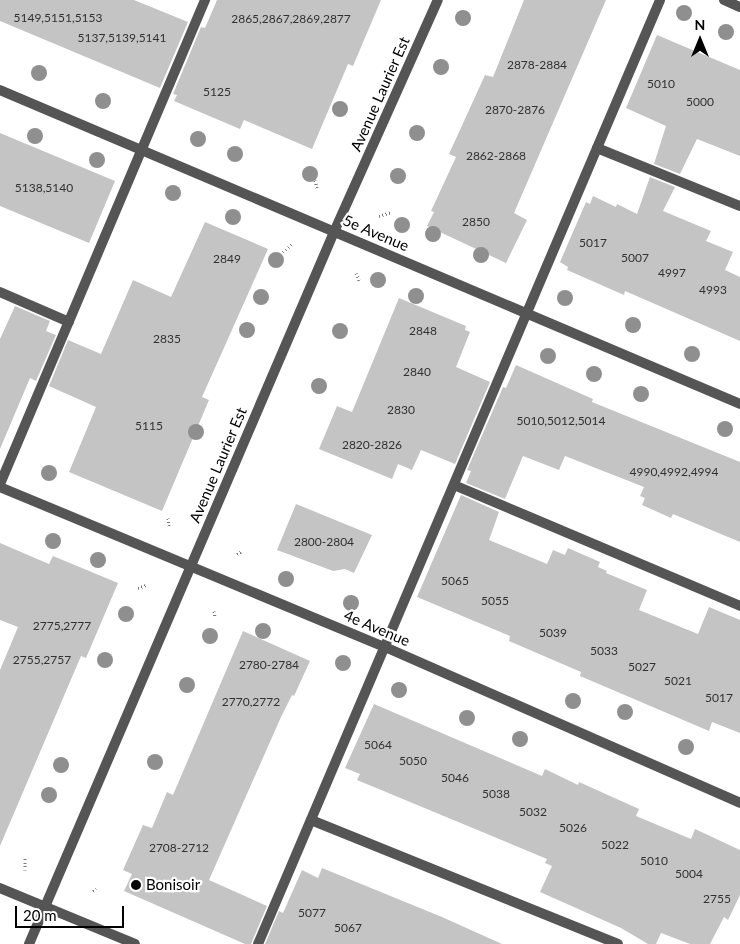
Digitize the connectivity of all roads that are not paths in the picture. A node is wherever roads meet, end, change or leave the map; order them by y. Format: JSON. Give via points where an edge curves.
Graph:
{"nodes":[{"id":1,"x":205,"y":0,"type":"edge"},
{"id":2,"x":438,"y":0,"type":"edge"},
{"id":3,"x":660,"y":0,"type":"edge"},
{"id":4,"x":724,"y":0,"type":"edge"},
{"id":5,"x":740,"y":7,"type":"edge"},
{"id":6,"x":0,"y":90,"type":"edge"},
{"id":7,"x":597,"y":148,"type":"junction"},
{"id":8,"x":142,"y":151,"type":"junction"},
{"id":9,"x":740,"y":206,"type":"edge"},
{"id":10,"x":334,"y":232,"type":"junction"},
{"id":11,"x":0,"y":292,"type":"edge"},
{"id":12,"x":526,"y":315,"type":"junction"},
{"id":13,"x":69,"y":322,"type":"junction"},
{"id":14,"x":740,"y":404,"type":"edge"},
{"id":15,"x":454,"y":485,"type":"junction"},
{"id":16,"x":0,"y":486,"type":"edge"},
{"id":17,"x":190,"y":568,"type":"junction"},
{"id":18,"x":740,"y":606,"type":"edge"},
{"id":19,"x":385,"y":648,"type":"junction"},
{"id":20,"x":740,"y":803,"type":"edge"},
{"id":21,"x":311,"y":820,"type":"junction"},
{"id":22,"x":0,"y":888,"type":"edge"},
{"id":23,"x":45,"y":906,"type":"junction"},
{"id":24,"x":29,"y":944,"type":"edge"},
{"id":25,"x":135,"y":944,"type":"edge"},
{"id":26,"x":258,"y":944,"type":"edge"},
{"id":27,"x":618,"y":944,"type":"edge"}],
"edges":[{"from":1,"to":8,"type":"street"},
{"from":2,"to":10,"type":"street","name":"Avenue Laurier Est"},
{"from":3,"to":7,"type":"street"},
{"from":4,"to":5,"type":"street"},
{"from":6,"to":8,"type":"street","name":"5e Avenue"},
{"from":7,"to":9,"type":"street"},
{"from":7,"to":12,"type":"street"},
{"from":8,"to":10,"type":"street","name":"5e Avenue"},
{"from":8,"to":13,"type":"street"},
{"from":10,"to":12,"type":"street","name":"5e Avenue"},
{"from":10,"to":17,"type":"street","name":"Avenue Laurier Est"},
{"from":11,"to":13,"type":"street"},
{"from":12,"to":14,"type":"street","name":"5e Avenue"},
{"from":12,"to":15,"type":"street"},
{"from":13,"to":16,"type":"street"},
{"from":15,"to":18,"type":"street"},
{"from":15,"to":19,"type":"street"},
{"from":16,"to":17,"type":"street","name":"4e Avenue"},
{"from":17,"to":19,"type":"street","name":"4e Avenue"},
{"from":17,"to":23,"type":"street","name":"Avenue Laurier Est"},
{"from":19,"to":20,"type":"street","name":"4e Avenue"},
{"from":19,"to":21,"type":"street"},
{"from":21,"to":26,"type":"street"},
{"from":21,"to":27,"type":"street"},
{"from":22,"to":23,"type":"street"},
{"from":23,"to":24,"type":"street","name":"Avenue Laurier Est"},
{"from":23,"to":25,"type":"street"}]}
